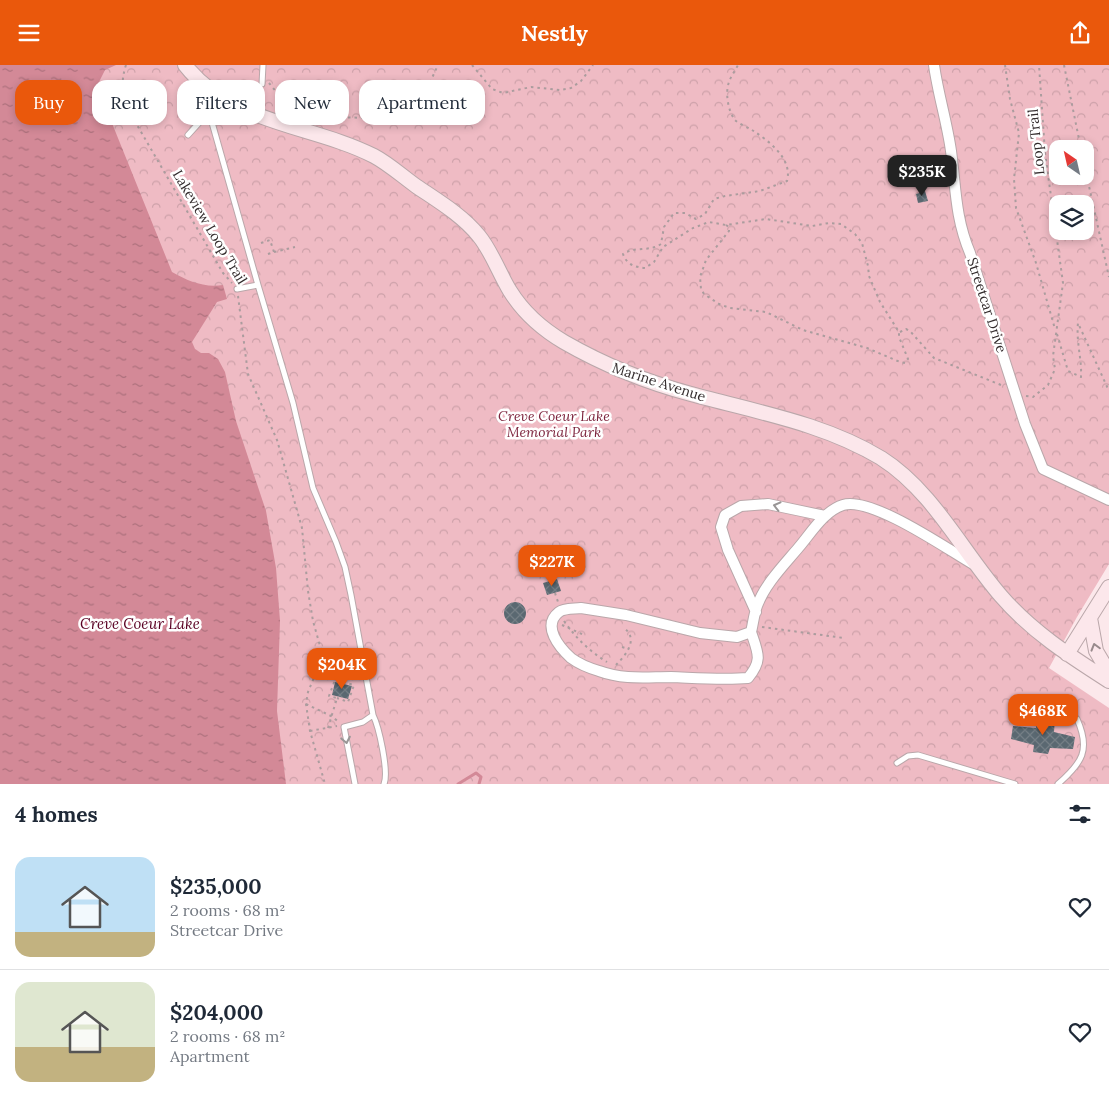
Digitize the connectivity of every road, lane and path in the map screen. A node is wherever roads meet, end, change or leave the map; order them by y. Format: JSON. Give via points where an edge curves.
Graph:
{"nodes":[{"id":1,"x":126,"y":65,"type":"edge"},
{"id":2,"x":185,"y":65,"type":"edge"},
{"id":3,"x":263,"y":65,"type":"edge"},
{"id":4,"x":438,"y":65,"type":"edge"},
{"id":5,"x":472,"y":65,"type":"edge"},
{"id":6,"x":593,"y":65,"type":"edge"},
{"id":7,"x":738,"y":65,"type":"edge"},
{"id":8,"x":934,"y":65,"type":"edge"},
{"id":9,"x":1005,"y":65,"type":"edge"},
{"id":10,"x":1039,"y":65,"type":"edge"},
{"id":11,"x":1064,"y":65,"type":"edge"},
{"id":12,"x":199,"y":80,"type":"edge"},
{"id":13,"x":262,"y":80,"type":"edge"},
{"id":14,"x":265,"y":83,"type":"edge"},
{"id":15,"x":265,"y":119,"type":"edge"},
{"id":16,"x":197,"y":125,"type":"edge"},
{"id":17,"x":213,"y":125,"type":"edge"},
{"id":18,"x":188,"y":135,"type":"dead end"},
{"id":19,"x":1079,"y":140,"type":"edge"},
{"id":20,"x":1089,"y":185,"type":"edge"},
{"id":21,"x":726,"y":225,"type":"junction"},
{"id":22,"x":261,"y":243,"type":"dead end"},
{"id":23,"x":295,"y":247,"type":"dead end"},
{"id":24,"x":274,"y":252,"type":"junction"},
{"id":25,"x":265,"y":255,"type":"dead end"},
{"id":26,"x":1109,"y":277,"type":"edge"},
{"id":27,"x":258,"y":285,"type":"junction"},
{"id":28,"x":237,"y":289,"type":"junction"},
{"id":29,"x":1056,"y":331,"type":"junction"},
{"id":30,"x":899,"y":333,"type":"junction"},
{"id":31,"x":1109,"y":391,"type":"edge"},
{"id":32,"x":1014,"y":392,"type":"junction"},
{"id":33,"x":1109,"y":500,"type":"edge"},
{"id":34,"x":825,"y":516,"type":"junction"},
{"id":35,"x":976,"y":566,"type":"junction"},
{"id":36,"x":1109,"y":587,"type":"edge"},
{"id":37,"x":555,"y":593,"type":"dead end"},
{"id":38,"x":562,"y":611,"type":"junction"},
{"id":39,"x":756,"y":612,"type":"junction"},
{"id":40,"x":1090,"y":618,"type":"junction"},
{"id":41,"x":553,"y":621,"type":"junction"},
{"id":42,"x":624,"y":627,"type":"dead end"},
{"id":43,"x":752,"y":629,"type":"junction"},
{"id":44,"x":571,"y":630,"type":"junction"},
{"id":45,"x":584,"y":635,"type":"dead end"},
{"id":46,"x":844,"y":638,"type":"dead end"},
{"id":47,"x":622,"y":647,"type":"dead end"},
{"id":48,"x":629,"y":649,"type":"junction"},
{"id":49,"x":1067,"y":654,"type":"junction"},
{"id":50,"x":1109,"y":673,"type":"edge"},
{"id":51,"x":1109,"y":681,"type":"edge"},
{"id":52,"x":338,"y":698,"type":"junction"},
{"id":53,"x":306,"y":704,"type":"junction"},
{"id":54,"x":372,"y":715,"type":"junction"},
{"id":55,"x":331,"y":716,"type":"junction"},
{"id":56,"x":1077,"y":719,"type":"dead end"},
{"id":57,"x":344,"y":727,"type":"junction"},
{"id":58,"x":328,"y":728,"type":"junction"},
{"id":59,"x":310,"y":731,"type":"junction"},
{"id":60,"x":897,"y":763,"type":"dead end"},
{"id":61,"x":325,"y":784,"type":"edge"},
{"id":62,"x":355,"y":784,"type":"edge"},
{"id":63,"x":384,"y":784,"type":"edge"},
{"id":64,"x":1015,"y":784,"type":"edge"},
{"id":65,"x":1058,"y":784,"type":"edge"}],
"edges":[{"from":1,"to":28,"type":"path","name":"Lakeview Loop Trail","via":[[122,90],[126,106],[223,273]]},
{"from":2,"to":12,"type":"main road","name":"Marine Avenue"},
{"from":3,"to":13,"type":"lane"},
{"from":4,"to":14,"type":"path","via":[[414,108],[368,118],[351,119],[294,109],[270,83]]},
{"from":5,"to":6,"type":"path","via":[[492,89],[503,93],[531,87],[560,90],[571,87],[581,81]]},
{"from":7,"to":21,"type":"path","via":[[729,81],[729,104],[736,120],[782,154],[789,170],[787,181],[760,191],[714,199],[706,214],[696,219],[685,213],[674,213],[664,227],[661,244],[623,254],[634,267],[645,268],[654,262],[663,247],[693,228],[709,222]]},
{"from":8,"to":32,"type":"street","name":"Streetcar Drive","via":[[951,151],[962,233]]},
{"from":9,"to":29,"type":"path","via":[[1020,133],[1014,179],[1016,208]]},
{"from":10,"to":29,"type":"path","name":"Loop Trail","via":[[1046,153],[1063,283]]},
{"from":11,"to":19,"type":"path"},
{"from":15,"to":35,"type":"main road","name":"Marine Avenue","via":[[351,146],[375,157],[467,222],[489,249],[510,291],[524,310],[562,341],[646,381],[800,422],[855,443],[882,459],[914,485],[951,529]]},
{"from":16,"to":18,"type":"lane"},
{"from":17,"to":27,"type":"lane"},
{"from":20,"to":26,"type":"path"},
{"from":21,"to":30,"type":"path","via":[[766,219],[812,226],[841,224],[856,233],[862,243],[868,276]]},
{"from":21,"to":30,"type":"path","via":[[730,231],[706,260],[700,277],[704,294],[719,304],[766,312],[803,329],[905,363],[908,359]]},
{"from":22,"to":24,"type":"path","via":[[270,241]]},
{"from":23,"to":24,"type":"path"},
{"from":24,"to":25,"type":"path"},
{"from":27,"to":28,"type":"lane"},
{"from":27,"to":54,"type":"lane","via":[[293,403],[313,488],[344,567]]},
{"from":28,"to":53,"type":"path","name":"Lakeview Loop Trail","via":[[248,374],[276,441],[302,528],[308,591],[322,653]]},
{"from":29,"to":31,"type":"path","name":"Loop Trail","via":[[1068,371],[1081,377],[1078,323]]},
{"from":29,"to":32,"type":"path","via":[[1055,369],[1048,385],[1034,397]]},
{"from":30,"to":32,"type":"path","via":[[906,329],[910,331],[934,358]]},
{"from":32,"to":33,"type":"street","name":"Streetcar Drive","via":[[1043,469]]},
{"from":34,"to":35,"type":"street","via":[[843,505],[862,505],[888,514]]},
{"from":34,"to":39,"type":"street","via":[[774,577]]},
{"from":34,"to":39,"type":"street","one_way":true,"via":[[768,504],[741,506],[725,515],[721,527],[725,542]]},
{"from":35,"to":49,"type":"main road","name":"Marine Avenue","via":[[1019,616]]},
{"from":36,"to":40,"type":"main road"},
{"from":37,"to":38,"type":"path"},
{"from":38,"to":41,"type":"street"},
{"from":38,"to":43,"type":"street","via":[[581,608],[700,633],[737,637]]},
{"from":38,"to":44,"type":"path"},
{"from":39,"to":43,"type":"street"},
{"from":40,"to":49,"type":"main road"},
{"from":50,"to":40,"type":"main road","one_way":true,"via":[[1096,651]]},
{"from":41,"to":43,"type":"street","via":[[552,631],[559,646],[573,659],[600,672],[628,678],[748,678],[757,667],[758,654]]},
{"from":41,"to":44,"type":"path"},
{"from":42,"to":48,"type":"path","via":[[632,640]]},
{"from":43,"to":46,"type":"path"},
{"from":44,"to":45,"type":"path"},
{"from":44,"to":48,"type":"path","via":[[588,650],[610,664],[616,665]]},
{"from":47,"to":48,"type":"path"},
{"from":49,"to":51,"type":"main road","name":"Marine Avenue"},
{"from":52,"to":52,"type":"path","via":[[329,696],[335,680],[354,685],[348,701]]},
{"from":52,"to":55,"type":"path"},
{"from":53,"to":55,"type":"path"},
{"from":53,"to":59,"type":"path","name":"Lakeview Loop Trail"},
{"from":54,"to":57,"type":"lane"},
{"from":54,"to":63,"type":"lane","via":[[386,777]]},
{"from":55,"to":57,"type":"path"},
{"from":55,"to":58,"type":"path"},
{"from":56,"to":65,"type":"lane","via":[[1085,752]]},
{"from":57,"to":58,"type":"path"},
{"from":57,"to":62,"type":"lane","one_way":true},
{"from":58,"to":59,"type":"path"},
{"from":59,"to":61,"type":"path","name":"Lakeview Loop Trail"},
{"from":60,"to":64,"type":"lane","via":[[908,756],[918,755]]}]}
